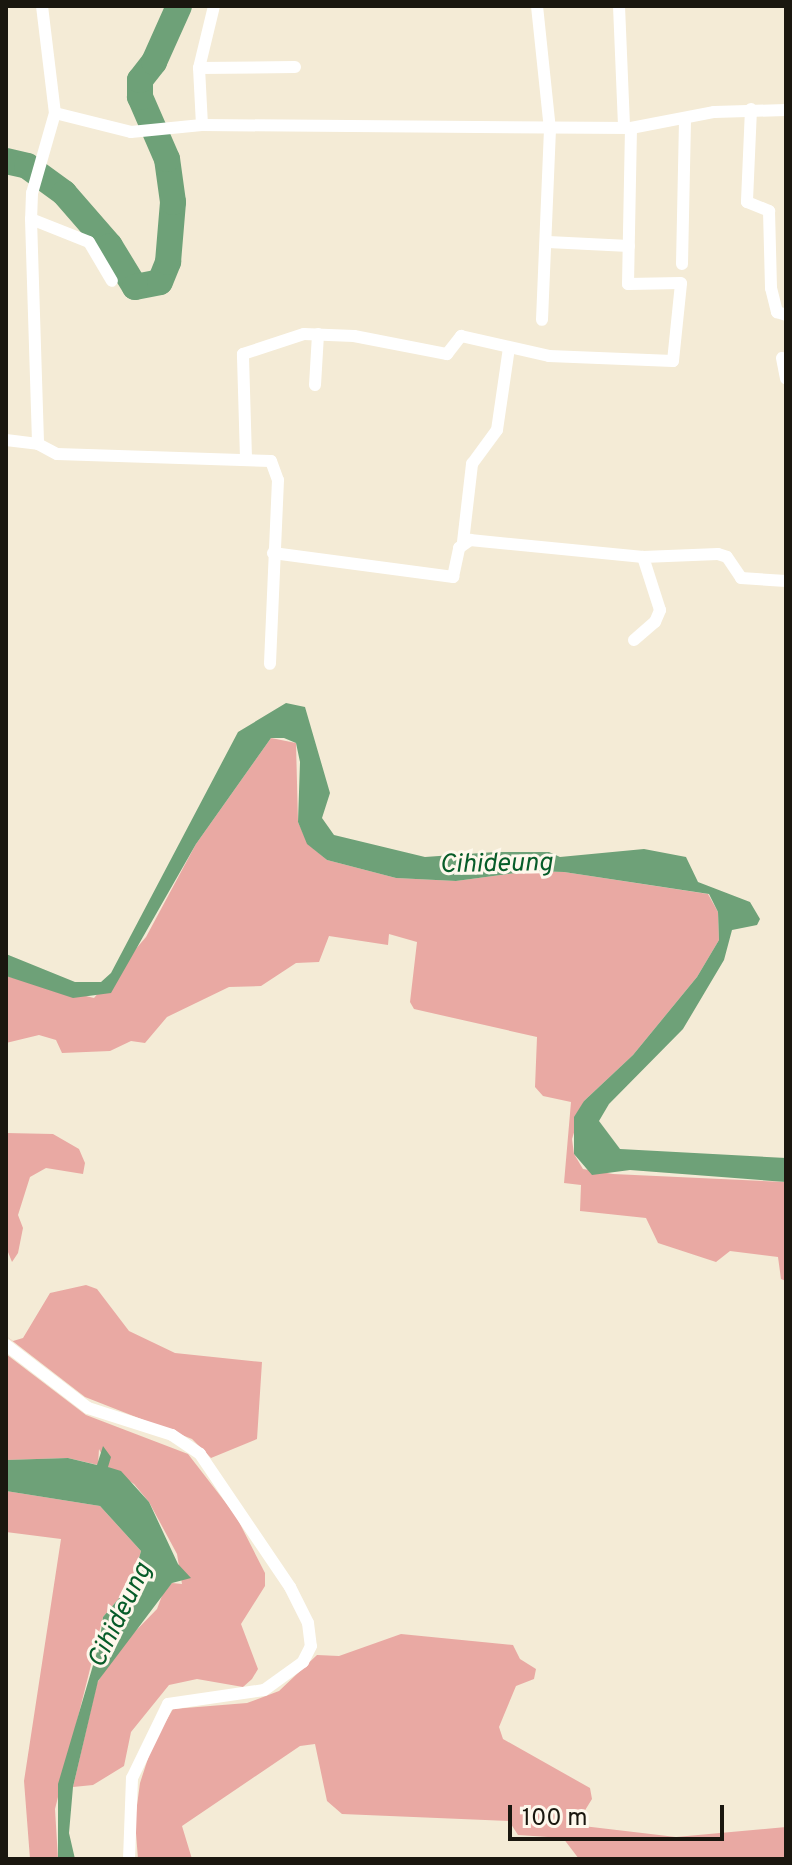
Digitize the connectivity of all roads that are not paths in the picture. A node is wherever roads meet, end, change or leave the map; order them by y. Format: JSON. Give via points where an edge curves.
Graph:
{"nodes":[{"id":1,"x":42,"y":6,"type":"edge"},
{"id":2,"x":214,"y":6,"type":"edge"},
{"id":3,"x":537,"y":6,"type":"edge"},
{"id":4,"x":619,"y":6,"type":"edge"},
{"id":5,"x":295,"y":67,"type":"dead end"},
{"id":6,"x":199,"y":68,"type":"junction"},
{"id":7,"x":751,"y":109,"type":"junction"},
{"id":8,"x":786,"y":110,"type":"edge"},
{"id":9,"x":55,"y":113,"type":"junction"},
{"id":10,"x":685,"y":119,"type":"junction"},
{"id":11,"x":202,"y":125,"type":"junction"},
{"id":12,"x":627,"y":128,"type":"junction"},
{"id":13,"x":550,"y":129,"type":"junction"},
{"id":14,"x":31,"y":219,"type":"junction"},
{"id":15,"x":548,"y":242,"type":"junction"},
{"id":16,"x":629,"y":246,"type":"junction"},
{"id":17,"x":682,"y":264,"type":"dead end"},
{"id":18,"x":112,"y":281,"type":"dead end"},
{"id":19,"x":786,"y":315,"type":"edge"},
{"id":20,"x":542,"y":320,"type":"dead end"},
{"id":21,"x":318,"y":334,"type":"junction"},
{"id":22,"x":509,"y":348,"type":"junction"},
{"id":23,"x":782,"y":358,"type":"dead end"},
{"id":24,"x":786,"y":379,"type":"edge"},
{"id":25,"x":315,"y":385,"type":"dead end"},
{"id":26,"x":6,"y":440,"type":"edge"},
{"id":27,"x":38,"y":444,"type":"junction"},
{"id":28,"x":246,"y":458,"type":"junction"},
{"id":29,"x":463,"y":542,"type":"junction"},
{"id":30,"x":273,"y":553,"type":"junction"},
{"id":31,"x":643,"y":557,"type":"junction"},
{"id":32,"x":786,"y":581,"type":"edge"},
{"id":33,"x":634,"y":640,"type":"dead end"},
{"id":34,"x":270,"y":664,"type":"dead end"},
{"id":35,"x":6,"y":1345,"type":"edge"},
{"id":36,"x":129,"y":1859,"type":"edge"}],
"edges":[{"from":1,"to":9,"type":"street"},
{"from":2,"to":6,"type":"street"},
{"from":3,"to":13,"type":"street"},
{"from":4,"to":12,"type":"street"},
{"from":5,"to":6,"type":"street"},
{"from":6,"to":11,"type":"street"},
{"from":7,"to":8,"type":"street"},
{"from":7,"to":10,"type":"street"},
{"from":7,"to":19,"type":"street","via":[[747,202],[769,211],[771,288],[777,312]]},
{"from":9,"to":11,"type":"street","via":[[108,129],[148,132]]},
{"from":9,"to":14,"type":"street","via":[[32,193]]},
{"from":10,"to":12,"type":"street"},
{"from":10,"to":17,"type":"street"},
{"from":11,"to":13,"type":"street"},
{"from":12,"to":13,"type":"street"},
{"from":12,"to":16,"type":"street"},
{"from":13,"to":15,"type":"street"},
{"from":14,"to":18,"type":"street","via":[[70,230],[89,242]]},
{"from":14,"to":27,"type":"street"},
{"from":15,"to":16,"type":"street"},
{"from":15,"to":20,"type":"street"},
{"from":16,"to":22,"type":"street","via":[[628,284],[681,283],[673,361],[632,363]]},
{"from":21,"to":22,"type":"street","via":[[447,354],[461,336]]},
{"from":21,"to":25,"type":"street"},
{"from":21,"to":28,"type":"street","via":[[243,354]]},
{"from":22,"to":29,"type":"street","via":[[497,430],[472,464]]},
{"from":23,"to":24,"type":"street"},
{"from":26,"to":27,"type":"street"},
{"from":27,"to":28,"type":"street","via":[[57,454]]},
{"from":28,"to":30,"type":"street","via":[[266,459],[276,468]]},
{"from":29,"to":30,"type":"street","via":[[453,577]]},
{"from":29,"to":31,"type":"street"},
{"from":30,"to":34,"type":"street"},
{"from":31,"to":32,"type":"street","via":[[718,554],[727,557],[741,578]]},
{"from":31,"to":33,"type":"street","via":[[660,610],[655,622]]},
{"from":35,"to":36,"type":"street","via":[[88,1408],[172,1435],[200,1454],[290,1587],[308,1623],[311,1646],[303,1662],[264,1690],[168,1704],[132,1778]]}]}
